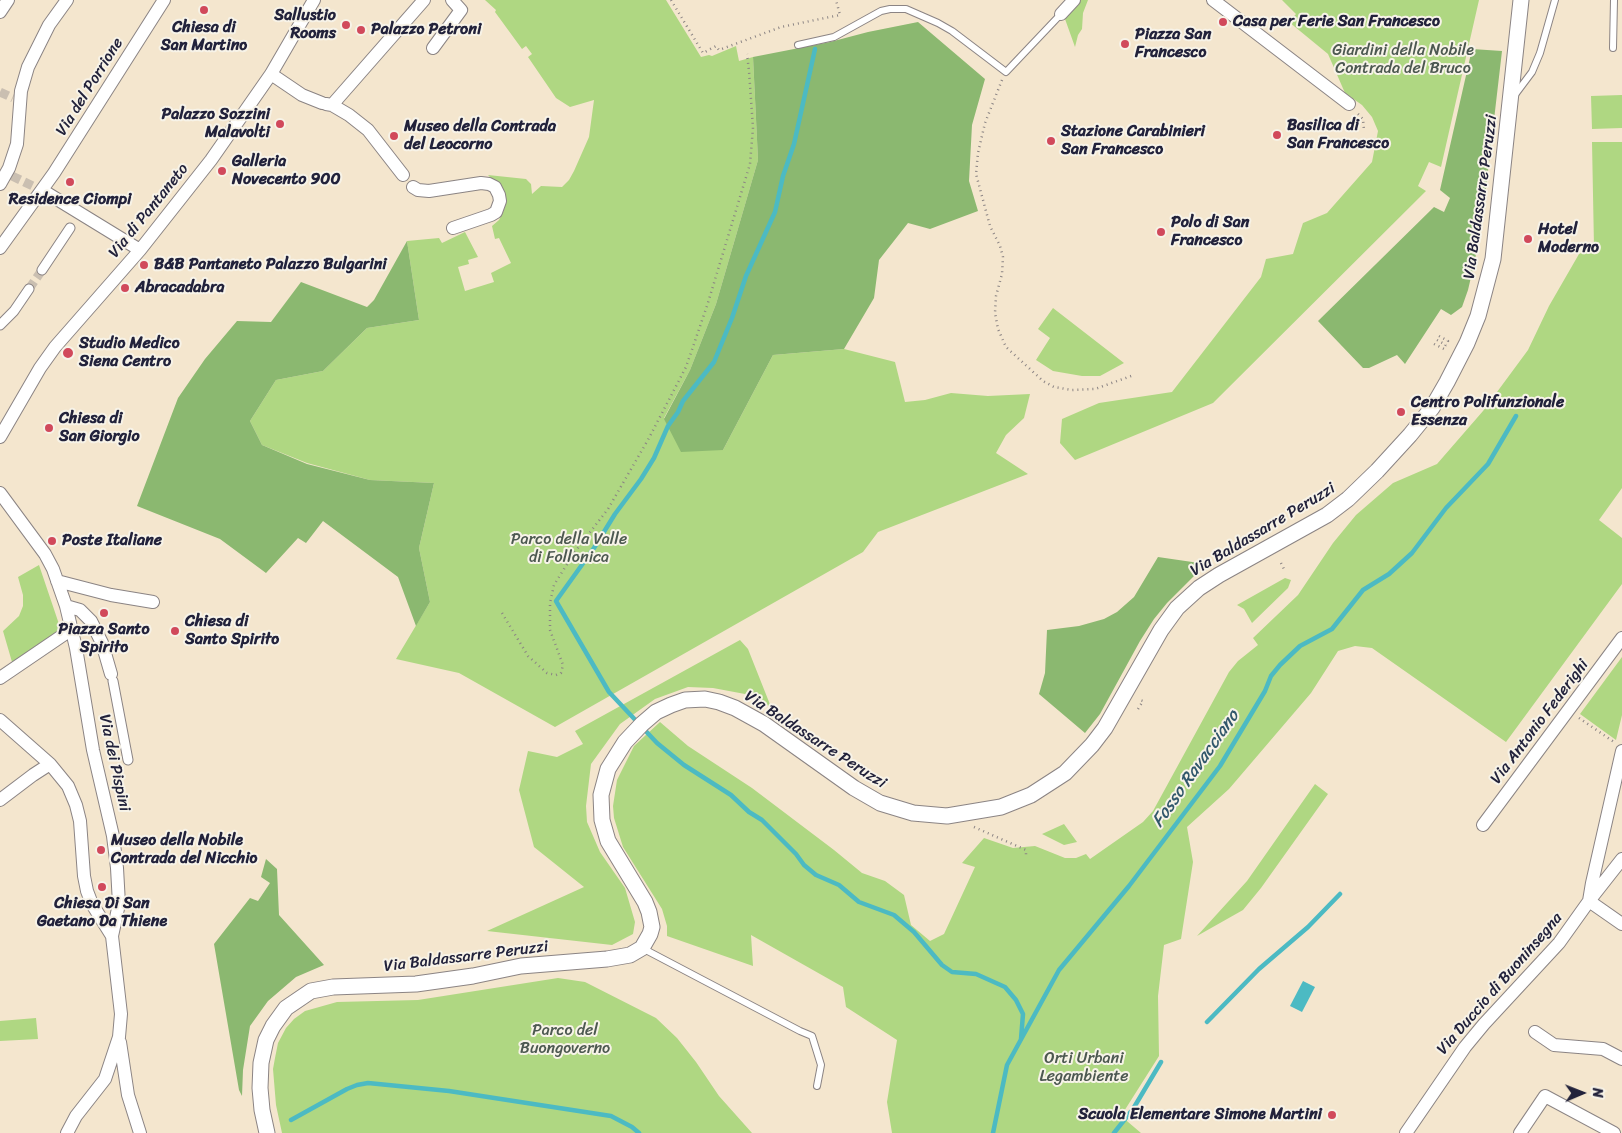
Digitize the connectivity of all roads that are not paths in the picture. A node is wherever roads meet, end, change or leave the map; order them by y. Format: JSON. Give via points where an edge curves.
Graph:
{"nodes":[{"id":1,"x":8,"y":0,"type":"edge"},
{"id":2,"x":67,"y":0,"type":"edge"},
{"id":3,"x":164,"y":0,"type":"edge"},
{"id":4,"x":314,"y":0,"type":"edge"},
{"id":5,"x":424,"y":0,"type":"edge"},
{"id":6,"x":452,"y":0,"type":"edge"},
{"id":7,"x":1074,"y":0,"type":"edge"},
{"id":8,"x":1521,"y":0,"type":"edge"},
{"id":9,"x":1555,"y":0,"type":"edge"},
{"id":10,"x":1614,"y":0,"type":"edge"},
{"id":11,"x":1216,"y":2,"type":"edge"},
{"id":12,"x":0,"y":12,"type":"edge"},
{"id":13,"x":1061,"y":14,"type":"joint"},
{"id":14,"x":798,"y":45,"type":"dead end"},
{"id":15,"x":433,"y":48,"type":"dead end"},
{"id":16,"x":1613,"y":48,"type":"dead end"},
{"id":17,"x":271,"y":74,"type":"junction"},
{"id":18,"x":1512,"y":99,"type":"junction"},
{"id":19,"x":326,"y":104,"type":"junction"},
{"id":20,"x":1349,"y":104,"type":"road end"},
{"id":21,"x":5,"y":175,"type":"edge"},
{"id":22,"x":403,"y":175,"type":"dead end"},
{"id":23,"x":413,"y":187,"type":"dead end"},
{"id":24,"x":40,"y":189,"type":"junction"},
{"id":25,"x":70,"y":228,"type":"dead end"},
{"id":26,"x":453,"y":228,"type":"dead end"},
{"id":27,"x":0,"y":248,"type":"edge"},
{"id":28,"x":140,"y":250,"type":"junction"},
{"id":29,"x":42,"y":270,"type":"tunnel mouth"},
{"id":30,"x":29,"y":289,"type":"tunnel mouth"},
{"id":31,"x":0,"y":325,"type":"edge"},
{"id":32,"x":0,"y":437,"type":"edge"},
{"id":33,"x":0,"y":493,"type":"edge"},
{"id":34,"x":57,"y":581,"type":"junction"},
{"id":35,"x":153,"y":602,"type":"dead end"},
{"id":36,"x":66,"y":606,"type":"junction"},
{"id":37,"x":72,"y":629,"type":"junction"},
{"id":38,"x":1622,"y":638,"type":"edge"},
{"id":39,"x":0,"y":678,"type":"edge"},
{"id":40,"x":112,"y":678,"type":"joint"},
{"id":41,"x":0,"y":720,"type":"edge"},
{"id":42,"x":1620,"y":748,"type":"edge"},
{"id":43,"x":128,"y":760,"type":"dead end"},
{"id":44,"x":50,"y":764,"type":"junction"},
{"id":45,"x":0,"y":800,"type":"edge"},
{"id":46,"x":1483,"y":824,"type":"dead end"},
{"id":47,"x":1622,"y":859,"type":"edge"},
{"id":48,"x":1589,"y":901,"type":"junction"},
{"id":49,"x":1622,"y":924,"type":"edge"},
{"id":50,"x":112,"y":936,"type":"junction"},
{"id":51,"x":642,"y":948,"type":"junction"},
{"id":52,"x":1535,"y":1032,"type":"dead end"},
{"id":53,"x":120,"y":1037,"type":"junction"},
{"id":54,"x":1622,"y":1059,"type":"edge"},
{"id":55,"x":818,"y":1086,"type":"dead end"},
{"id":56,"x":67,"y":1133,"type":"edge"},
{"id":57,"x":140,"y":1133,"type":"edge"},
{"id":58,"x":267,"y":1133,"type":"edge"},
{"id":59,"x":1406,"y":1133,"type":"edge"},
{"id":60,"x":1520,"y":1133,"type":"edge"},
{"id":61,"x":1614,"y":1133,"type":"edge"}],
"edges":[{"from":1,"to":12,"type":"street"},
{"from":2,"to":21,"type":"street","via":[[28,67],[16,100],[18,139]]},
{"from":3,"to":24,"type":"street","name":"Via del Porrione","via":[[78,136]]},
{"from":4,"to":17,"type":"street","name":"Via di Pantaneto"},
{"from":5,"to":19,"type":"street"},
{"from":6,"to":15,"type":"street","via":[[462,10]]},
{"from":7,"to":13,"type":"street"},
{"from":8,"to":18,"type":"street","name":"Via Baldassarre Peruzzi"},
{"from":9,"to":18,"type":"lane","via":[[1536,63]]},
{"from":10,"to":16,"type":"lane"},
{"from":11,"to":20,"type":"street"},
{"from":13,"to":14,"type":"lane","via":[[1006,72],[952,31],[906,9],[882,11],[834,37]]},
{"from":17,"to":19,"type":"street","via":[[302,95]]},
{"from":17,"to":28,"type":"street","name":"Via di Pantaneto","via":[[211,160]]},
{"from":18,"to":51,"type":"street","name":"Via Baldassarre Peruzzi","via":[[1497,237],[1488,286],[1478,316],[1448,382],[1432,408],[1359,490],[1337,508],[1219,575],[1183,602],[1161,630],[1092,745],[1056,780],[1023,799],[986,811],[938,816],[913,813],[880,803],[764,724],[726,704],[691,699],[656,712],[628,737],[608,769],[602,786],[601,811],[605,835],[649,912],[652,927]]},
{"from":19,"to":22,"type":"street","via":[[355,119],[368,130]]},
{"from":23,"to":26,"type":"street","via":[[429,191],[481,183],[495,187],[500,195],[496,212]]},
{"from":24,"to":27,"type":"street","name":"Via del Porrione"},
{"from":24,"to":28,"type":"street"},
{"from":25,"to":29,"type":"street"},
{"from":28,"to":32,"type":"street","name":"Via di Pantaneto","via":[[50,353]]},
{"from":30,"to":31,"type":"street"},
{"from":33,"to":34,"type":"street","name":"Via dei Pispini","via":[[40,546]]},
{"from":34,"to":35,"type":"street"},
{"from":34,"to":36,"type":"street","name":"Via dei Pispini"},
{"from":36,"to":37,"type":"street","name":"Via dei Pispini"},
{"from":36,"to":40,"type":"street","via":[[80,610],[91,621],[102,643]]},
{"from":37,"to":39,"type":"street"},
{"from":37,"to":50,"type":"street","name":"Via dei Pispini","via":[[93,750],[116,852],[119,904]]},
{"from":38,"to":46,"type":"street","name":"Via Antonio Federighi"},
{"from":40,"to":43,"type":"street"},
{"from":41,"to":44,"type":"street"},
{"from":42,"to":48,"type":"street"},
{"from":44,"to":45,"type":"street"},
{"from":44,"to":50,"type":"street","via":[[68,786],[76,805],[87,890]]},
{"from":47,"to":48,"type":"street","name":"Via Duccio di Buoninsegna"},
{"from":48,"to":49,"type":"street"},
{"from":48,"to":59,"type":"street","name":"Via Duccio di Buoninsegna","via":[[1559,943],[1465,1047]]},
{"from":50,"to":53,"type":"street","name":"Via dei Pispini"},
{"from":51,"to":55,"type":"lane","via":[[812,1036],[821,1065]]},
{"from":51,"to":58,"type":"street","name":"Via Baldassarre Peruzzi","via":[[607,959],[521,966],[416,984],[333,987],[311,991],[286,1008],[266,1040],[260,1088]]},
{"from":52,"to":54,"type":"street","via":[[1554,1045],[1603,1049]]},
{"from":53,"to":56,"type":"street","name":"Via dei Pispini","via":[[105,1079]]},
{"from":53,"to":57,"type":"street","via":[[128,1095]]},
{"from":60,"to":61,"type":"street","via":[[1545,1096]]}]}
